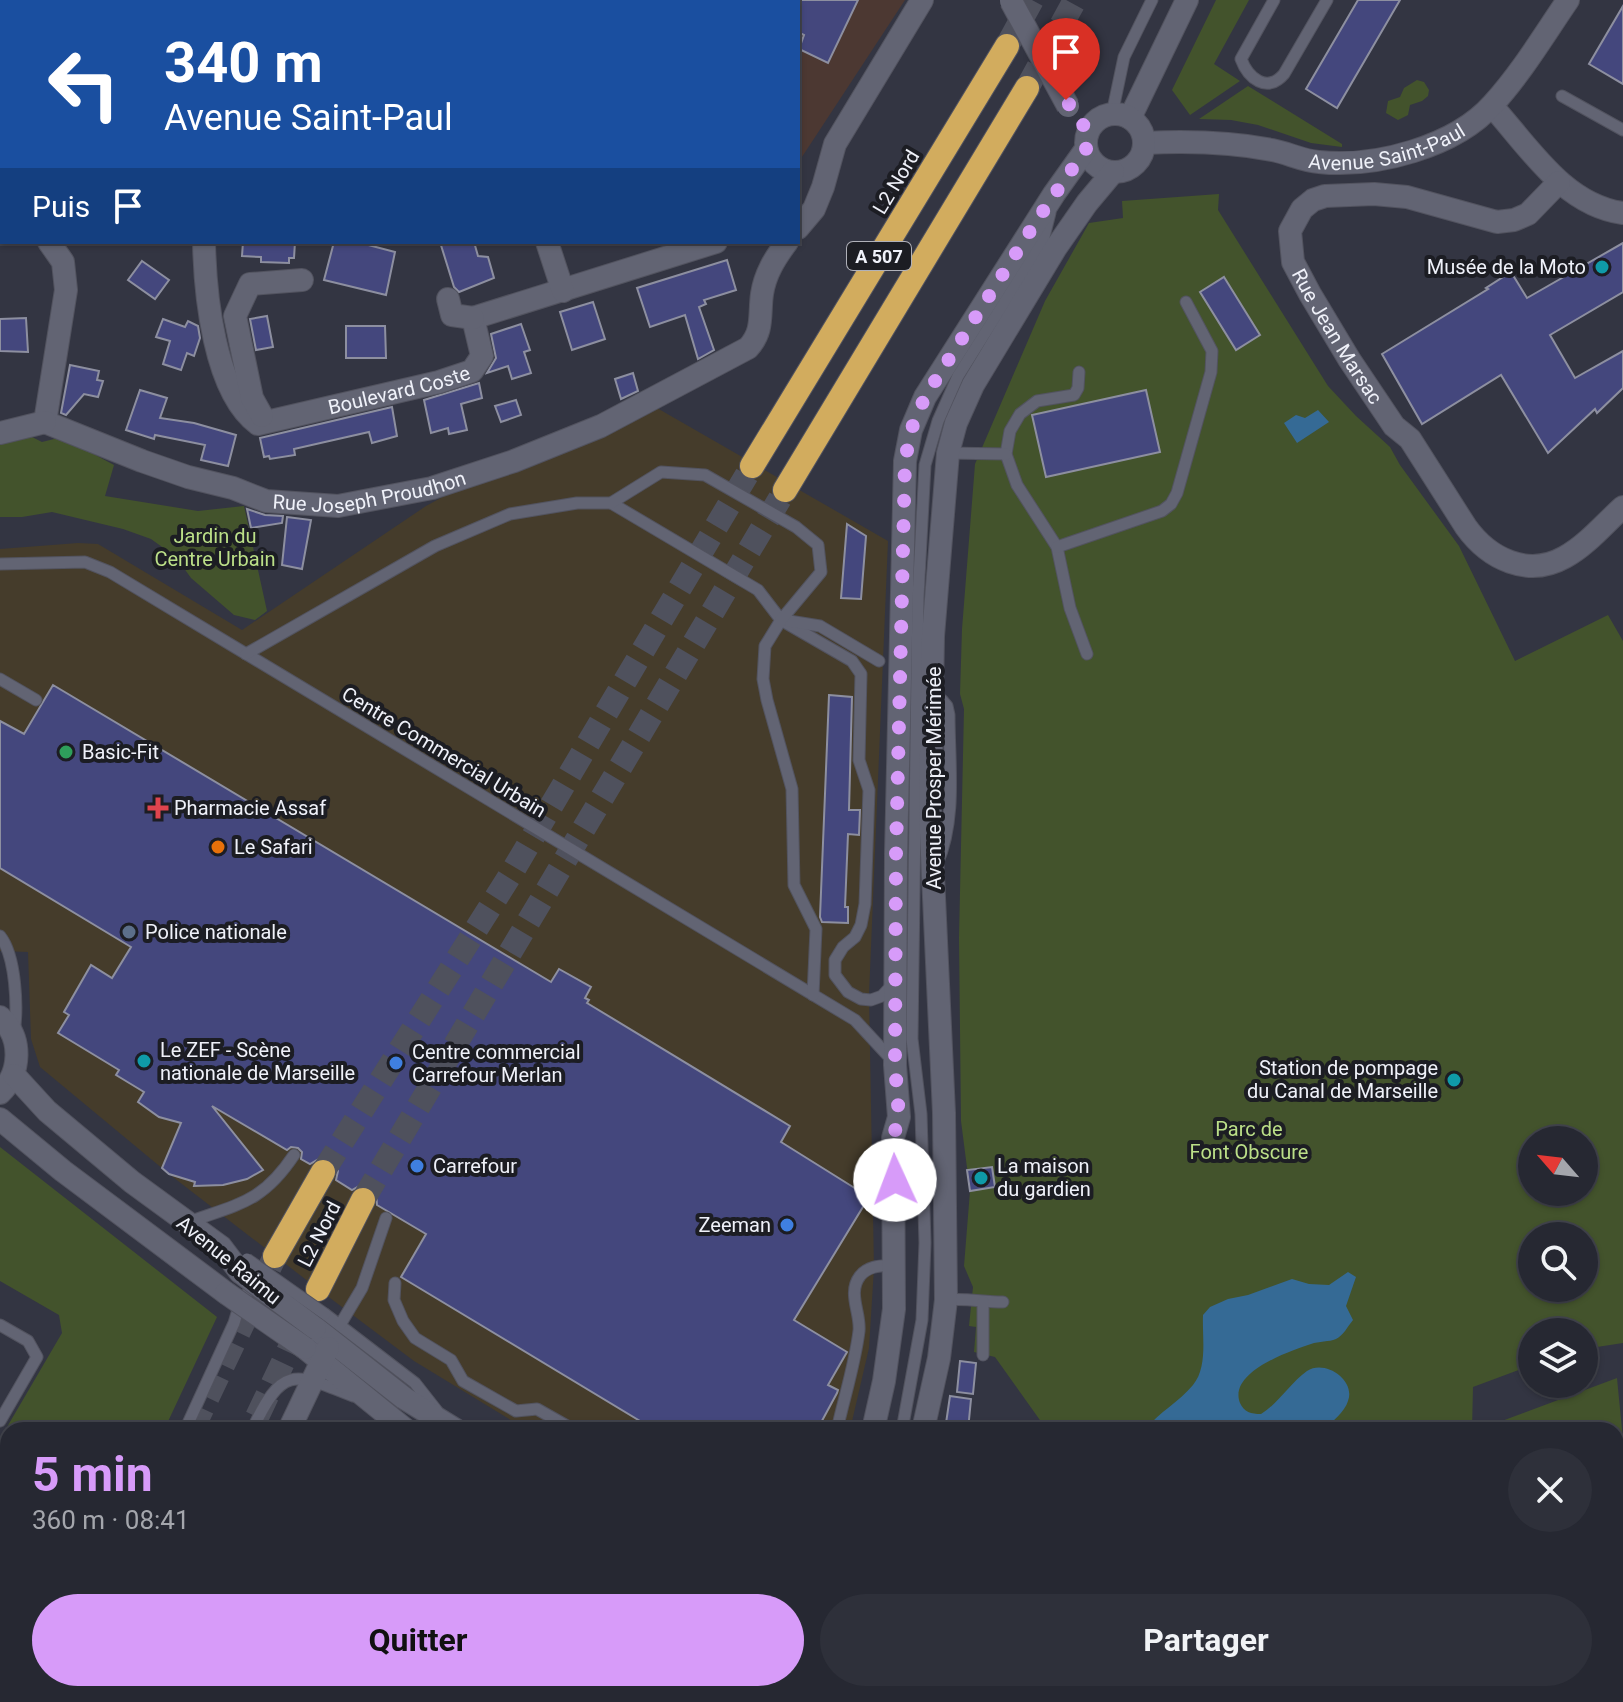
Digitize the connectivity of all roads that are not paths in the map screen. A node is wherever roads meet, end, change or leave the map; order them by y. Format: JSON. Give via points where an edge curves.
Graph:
{"nodes":[{"id":1,"x":922,"y":0,"type":"edge"},
{"id":2,"x":1010,"y":0,"type":"edge"},
{"id":3,"x":1152,"y":0,"type":"edge"},
{"id":4,"x":1187,"y":0,"type":"edge"},
{"id":5,"x":1274,"y":0,"type":"edge"},
{"id":6,"x":1327,"y":0,"type":"edge"},
{"id":7,"x":1568,"y":0,"type":"edge"},
{"id":8,"x":1007,"y":46,"type":"tunnel mouth"},
{"id":9,"x":1027,"y":88,"type":"tunnel mouth"},
{"id":10,"x":1562,"y":96,"type":"dead end"},
{"id":11,"x":1492,"y":106,"type":"junction"},
{"id":12,"x":1121,"y":116,"type":"junction"},
{"id":13,"x":1623,"y":130,"type":"edge"},
{"id":14,"x":1087,"y":140,"type":"junction"},
{"id":15,"x":1145,"y":143,"type":"junction"},
{"id":16,"x":1113,"y":172,"type":"junction"},
{"id":17,"x":1559,"y":182,"type":"junction"},
{"id":18,"x":1054,"y":194,"type":"junction"},
{"id":19,"x":1083,"y":209,"type":"junction"},
{"id":20,"x":1623,"y":213,"type":"edge"},
{"id":21,"x":800,"y":226,"type":"edge"},
{"id":22,"x":1043,"y":241,"type":"junction"},
{"id":23,"x":50,"y":244,"type":"edge"},
{"id":24,"x":204,"y":244,"type":"edge"},
{"id":25,"x":548,"y":244,"type":"edge"},
{"id":26,"x":710,"y":244,"type":"edge"},
{"id":27,"x":786,"y":244,"type":"edge"},
{"id":28,"x":302,"y":280,"type":"dead end"},
{"id":29,"x":563,"y":291,"type":"junction"},
{"id":30,"x":448,"y":299,"type":"dead end"},
{"id":31,"x":1186,"y":302,"type":"dead end"},
{"id":32,"x":473,"y":318,"type":"junction"},
{"id":33,"x":1079,"y":372,"type":"dead end"},
{"id":34,"x":45,"y":422,"type":"junction"},
{"id":35,"x":266,"y":424,"type":"junction"},
{"id":36,"x":0,"y":433,"type":"edge"},
{"id":37,"x":948,"y":453,"type":"junction"},
{"id":38,"x":1006,"y":454,"type":"junction"},
{"id":39,"x":752,"y":466,"type":"tunnel mouth"},
{"id":40,"x":785,"y":490,"type":"tunnel mouth"},
{"id":41,"x":611,"y":503,"type":"junction"},
{"id":42,"x":1623,"y":507,"type":"edge"},
{"id":43,"x":1057,"y":547,"type":"junction"},
{"id":44,"x":0,"y":564,"type":"edge"},
{"id":45,"x":781,"y":620,"type":"junction"},
{"id":46,"x":246,"y":654,"type":"junction"},
{"id":47,"x":1087,"y":654,"type":"dead end"},
{"id":48,"x":879,"y":661,"type":"dead end"},
{"id":49,"x":0,"y":679,"type":"edge"},
{"id":50,"x":36,"y":700,"type":"dead end"},
{"id":51,"x":942,"y":700,"type":"dead end"},
{"id":52,"x":934,"y":871,"type":"junction"},
{"id":53,"x":0,"y":936,"type":"edge"},
{"id":54,"x":895,"y":979,"type":"junction"},
{"id":55,"x":813,"y":995,"type":"junction"},
{"id":56,"x":0,"y":1017,"type":"edge"},
{"id":57,"x":14,"y":1038,"type":"junction"},
{"id":58,"x":895,"y":1065,"type":"junction"},
{"id":59,"x":14,"y":1075,"type":"junction"},
{"id":60,"x":0,"y":1093,"type":"edge"},
{"id":61,"x":0,"y":1119,"type":"edge"},
{"id":62,"x":294,"y":1155,"type":"dead end"},
{"id":63,"x":323,"y":1172,"type":"tunnel mouth"},
{"id":64,"x":363,"y":1200,"type":"tunnel mouth"},
{"id":65,"x":386,"y":1218,"type":"dead end"},
{"id":66,"x":185,"y":1223,"type":"junction"},
{"id":67,"x":275,"y":1256,"type":"tunnel mouth"},
{"id":68,"x":243,"y":1265,"type":"junction"},
{"id":69,"x":895,"y":1265,"type":"junction"},
{"id":70,"x":395,"y":1283,"type":"dead end"},
{"id":71,"x":288,"y":1285,"type":"junction"},
{"id":72,"x":260,"y":1286,"type":"junction"},
{"id":73,"x":318,"y":1289,"type":"dead end"},
{"id":74,"x":233,"y":1298,"type":"junction"},
{"id":75,"x":946,"y":1300,"type":"junction"},
{"id":76,"x":983,"y":1302,"type":"junction"},
{"id":77,"x":1003,"y":1302,"type":"dead end"},
{"id":78,"x":0,"y":1325,"type":"edge"},
{"id":79,"x":321,"y":1342,"type":"junction"},
{"id":80,"x":983,"y":1355,"type":"dead end"},
{"id":81,"x":0,"y":1421,"type":"edge"},
{"id":82,"x":189,"y":1422,"type":"edge"},
{"id":83,"x":256,"y":1422,"type":"edge"},
{"id":84,"x":292,"y":1422,"type":"edge"},
{"id":85,"x":396,"y":1422,"type":"edge"},
{"id":86,"x":444,"y":1422,"type":"edge"},
{"id":87,"x":560,"y":1422,"type":"edge"},
{"id":88,"x":839,"y":1422,"type":"edge"},
{"id":89,"x":875,"y":1422,"type":"edge"},
{"id":90,"x":903,"y":1422,"type":"edge"},
{"id":91,"x":925,"y":1422,"type":"edge"}],
"edges":[{"from":1,"to":21,"type":"street","via":[[835,144],[814,209]]},
{"from":2,"to":14,"type":"street","bridge":true},
{"from":3,"to":12,"type":"lane","via":[[1124,57]]},
{"from":4,"to":12,"type":"street"},
{"from":5,"to":6,"type":"lane","via":[[1241,59],[1252,78],[1266,84],[1284,74]]},
{"from":7,"to":11,"type":"street","name":"Avenue Saint-Paul"},
{"from":8,"to":39,"type":"highway","name":"L2 Nord","number":"A 507"},
{"from":9,"to":40,"type":"highway","number":"A 507"},
{"from":10,"to":13,"type":"lane"},
{"from":11,"to":15,"type":"street","name":"Avenue Saint-Paul","via":[[1452,135],[1368,162],[1318,162],[1246,146]]},
{"from":11,"to":17,"type":"street"},
{"from":12,"to":14,"type":"street","via":[[1098,120]]},
{"from":12,"to":15,"type":"street","via":[[1141,128]]},
{"from":14,"to":16,"type":"street","via":[[1096,165]]},
{"from":14,"to":18,"type":"street","name":"Avenue Prosper Mérimée"},
{"from":15,"to":16,"type":"street","via":[[1139,161]]},
{"from":16,"to":19,"type":"street","name":"Avenue Prosper Mérimée"},
{"from":17,"to":20,"type":"street","via":[[1577,197]]},
{"from":17,"to":42,"type":"street","name":"Rue Jean Marsac","via":[[1528,214],[1497,222],[1407,197],[1325,196],[1313,200],[1294,220],[1289,243],[1293,262],[1349,359],[1488,551],[1502,560],[1532,566],[1564,558]]},
{"from":18,"to":22,"type":"lane"},
{"from":18,"to":54,"type":"street","name":"Avenue Prosper Mérimée","via":[[925,397],[911,430],[905,461]]},
{"from":19,"to":22,"type":"lane"},
{"from":19,"to":37,"type":"street","name":"Avenue Prosper Mérimée","via":[[973,385]]},
{"from":22,"to":90,"type":"lane","via":[[958,376],[925,465],[918,597],[912,1039],[921,1114],[925,1243],[922,1320]]},
{"from":23,"to":34,"type":"street","via":[[63,262],[66,290]]},
{"from":24,"to":35,"type":"street","via":[[215,343],[245,415]]},
{"from":25,"to":29,"type":"street"},
{"from":26,"to":29,"type":"street"},
{"from":27,"to":34,"type":"street","name":"Rue Joseph Proudhon","via":[[772,262],[762,292],[761,329],[748,348],[601,426],[432,488],[338,506],[266,501]]},
{"from":28,"to":35,"type":"street","via":[[250,284],[235,316],[252,398]]},
{"from":29,"to":32,"type":"street"},
{"from":30,"to":32,"type":"street","via":[[452,315]]},
{"from":31,"to":43,"type":"lane","via":[[1212,351],[1211,372],[1177,493],[1162,511]]},
{"from":32,"to":35,"type":"street","name":"Boulevard Coste","via":[[482,356],[472,371]]},
{"from":33,"to":38,"type":"lane","via":[[1074,395],[1037,401],[1020,414]]},
{"from":34,"to":36,"type":"street"},
{"from":37,"to":38,"type":"lane"},
{"from":37,"to":52,"type":"street","name":"Avenue Prosper Mérimée","via":[[933,641]]},
{"from":38,"to":43,"type":"lane","via":[[1017,485]]},
{"from":41,"to":45,"type":"lane","via":[[758,590]]},
{"from":41,"to":45,"type":"lane","via":[[661,472],[705,475],[804,533],[818,545],[821,572]]},
{"from":41,"to":46,"type":"lane","via":[[510,514],[435,546]]},
{"from":43,"to":47,"type":"lane"},
{"from":44,"to":46,"type":"lane","name":"Centre Commercial Urbain","via":[[85,562]]},
{"from":45,"to":48,"type":"lane","via":[[820,626]]},
{"from":45,"to":54,"type":"lane","via":[[852,661],[861,674],[859,760],[869,790],[865,904],[855,937],[835,960],[835,975],[848,992],[871,1000],[890,990]]},
{"from":45,"to":55,"type":"lane","via":[[765,646],[763,679],[792,789],[794,885],[816,929]]},
{"from":46,"to":55,"type":"lane","name":"Centre Commercial Urbain"},
{"from":49,"to":50,"type":"lane"},
{"from":51,"to":52,"type":"lane","via":[[949,715],[949,810]]},
{"from":52,"to":75,"type":"street","name":"Avenue Prosper Mérimée"},
{"from":53,"to":57,"type":"lane","via":[[11,962]]},
{"from":54,"to":58,"type":"street","name":"Avenue Prosper Mérimée"},
{"from":55,"to":58,"type":"lane","name":"Centre Commercial Urbain","via":[[855,1020]]},
{"from":56,"to":57,"type":"street"},
{"from":57,"to":59,"type":"street"},
{"from":58,"to":69,"type":"street","name":"Avenue Prosper Mérimée"},
{"from":59,"to":60,"type":"street"},
{"from":59,"to":66,"type":"street","name":"Avenue Raimu","via":[[47,1111]]},
{"from":61,"to":74,"type":"street","name":"Avenue Raimu"},
{"from":62,"to":66,"type":"lane","via":[[264,1191]]},
{"from":63,"to":67,"type":"highway","name":"L2 Nord"},
{"from":64,"to":73,"type":"highway","name":"L2 Nord"},
{"from":65,"to":79,"type":"lane","via":[[362,1288]]},
{"from":66,"to":68,"type":"street","name":"Avenue Raimu"},
{"from":68,"to":71,"type":"lane","bridge":true},
{"from":68,"to":72,"type":"street","name":"Avenue Raimu","bridge":true},
{"from":69,"to":88,"type":"lane","via":[[875,1266],[856,1284],[859,1331]]},
{"from":69,"to":89,"type":"street","name":"Avenue Prosper Mérimée","via":[[894,1309]]},
{"from":70,"to":87,"type":"lane","via":[[394,1300],[403,1321],[415,1338],[451,1360],[463,1381],[516,1411],[537,1409]]},
{"from":71,"to":72,"type":"lane"},
{"from":71,"to":79,"type":"lane","bridge":true},
{"from":72,"to":74,"type":"lane"},
{"from":72,"to":79,"type":"street","name":"Avenue Raimu","bridge":true},
{"from":74,"to":79,"type":"street","name":"Avenue Raimu","bridge":true},
{"from":74,"to":82,"type":"lane","via":[[234,1323]]},
{"from":75,"to":76,"type":"lane"},
{"from":75,"to":91,"type":"street","name":"Avenue Prosper Mérimée"},
{"from":76,"to":77,"type":"lane"},
{"from":76,"to":80,"type":"lane"},
{"from":78,"to":81,"type":"lane","via":[[28,1341],[37,1357]]},
{"from":79,"to":83,"type":"lane","via":[[275,1387]]},
{"from":79,"to":84,"type":"street"},
{"from":79,"to":85,"type":"street","name":"Avenue Raimu"},
{"from":79,"to":86,"type":"street","name":"Avenue Raimu"}]}
